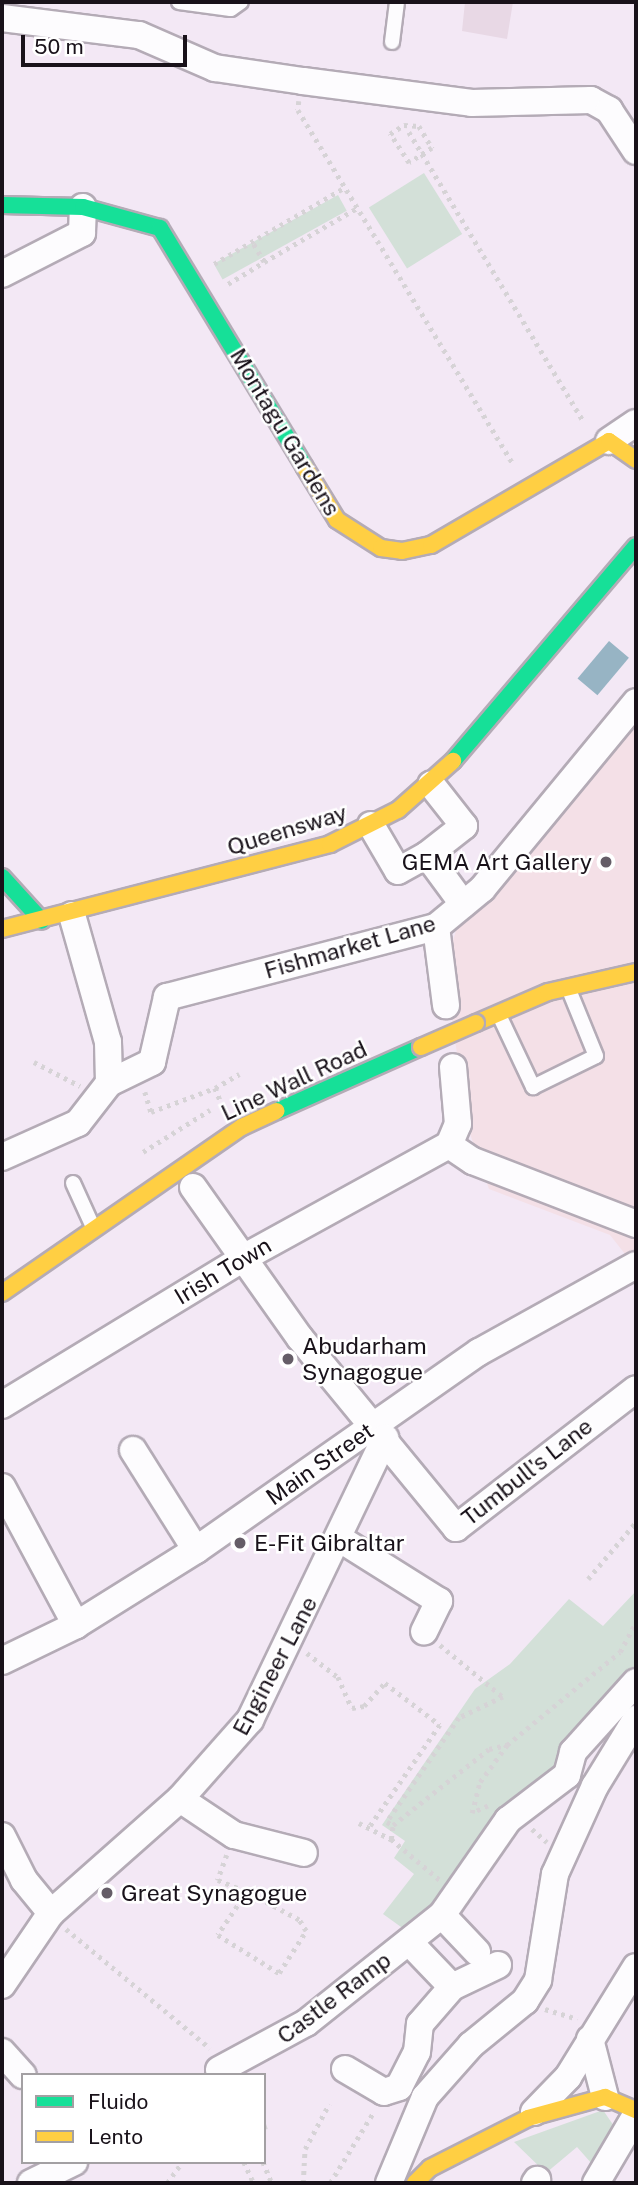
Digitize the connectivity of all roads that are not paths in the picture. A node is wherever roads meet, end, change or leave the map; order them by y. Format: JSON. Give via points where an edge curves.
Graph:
{"nodes":[{"id":1,"x":179,"y":2,"type":"edge"},
{"id":2,"x":241,"y":2,"type":"edge"},
{"id":3,"x":397,"y":2,"type":"edge"},
{"id":4,"x":2,"y":18,"type":"edge"},
{"id":5,"x":392,"y":42,"type":"dead end"},
{"id":6,"x":609,"y":110,"type":"junction"},
{"id":7,"x":636,"y":110,"type":"edge"},
{"id":8,"x":636,"y":151,"type":"edge"},
{"id":9,"x":2,"y":205,"type":"edge"},
{"id":10,"x":83,"y":207,"type":"junction"},
{"id":11,"x":2,"y":274,"type":"edge"},
{"id":12,"x":636,"y":423,"type":"edge"},
{"id":13,"x":604,"y":444,"type":"junction"},
{"id":14,"x":636,"y":460,"type":"edge"},
{"id":15,"x":636,"y":546,"type":"edge"},
{"id":16,"x":636,"y":702,"type":"edge"},
{"id":17,"x":431,"y":784,"type":"junction"},
{"id":18,"x":371,"y":825,"type":"junction"},
{"id":19,"x":427,"y":855,"type":"junction"},
{"id":20,"x":2,"y":877,"type":"edge"},
{"id":21,"x":463,"y":904,"type":"junction"},
{"id":22,"x":72,"y":915,"type":"junction"},
{"id":23,"x":42,"y":921,"type":"junction"},
{"id":24,"x":436,"y":927,"type":"junction"},
{"id":25,"x":2,"y":929,"type":"edge"},
{"id":26,"x":636,"y":972,"type":"edge"},
{"id":27,"x":568,"y":987,"type":"junction"},
{"id":28,"x":446,"y":1005,"type":"dead end"},
{"id":29,"x":499,"y":1013,"type":"junction"},
{"id":30,"x":453,"y":1067,"type":"dead end"},
{"id":31,"x":106,"y":1090,"type":"junction"},
{"id":32,"x":449,"y":1144,"type":"junction"},
{"id":33,"x":2,"y":1157,"type":"edge"},
{"id":34,"x":73,"y":1183,"type":"dead end"},
{"id":35,"x":193,"y":1187,"type":"dead end"},
{"id":36,"x":636,"y":1224,"type":"edge"},
{"id":37,"x":93,"y":1227,"type":"junction"},
{"id":38,"x":245,"y":1257,"type":"junction"},
{"id":39,"x":636,"y":1265,"type":"edge"},
{"id":40,"x":2,"y":1293,"type":"edge"},
{"id":41,"x":636,"y":1389,"type":"edge"},
{"id":42,"x":2,"y":1405,"type":"edge"},
{"id":43,"x":380,"y":1432,"type":"junction"},
{"id":44,"x":133,"y":1450,"type":"dead end"},
{"id":45,"x":2,"y":1487,"type":"edge"},
{"id":46,"x":340,"y":1539,"type":"junction"},
{"id":47,"x":196,"y":1550,"type":"junction"},
{"id":48,"x":76,"y":1625,"type":"junction"},
{"id":49,"x":424,"y":1632,"type":"road end"},
{"id":50,"x":2,"y":1661,"type":"edge"},
{"id":51,"x":636,"y":1682,"type":"edge"},
{"id":52,"x":636,"y":1719,"type":"edge"},
{"id":53,"x":180,"y":1798,"type":"junction"},
{"id":54,"x":2,"y":1836,"type":"edge"},
{"id":55,"x":304,"y":1853,"type":"dead end"},
{"id":56,"x":450,"y":1905,"type":"junction"},
{"id":57,"x":51,"y":1913,"type":"junction"},
{"id":58,"x":409,"y":1942,"type":"junction"},
{"id":59,"x":636,"y":1967,"type":"edge"},
{"id":60,"x":2,"y":1985,"type":"edge"},
{"id":61,"x":452,"y":1987,"type":"junction"},
{"id":62,"x":594,"y":2033,"type":"junction"},
{"id":63,"x":2,"y":2052,"type":"edge"},
{"id":64,"x":345,"y":2068,"type":"dead end"},
{"id":65,"x":219,"y":2070,"type":"dead end"},
{"id":66,"x":21,"y":2073,"type":"edge"},
{"id":67,"x":605,"y":2098,"type":"junction"},
{"id":68,"x":636,"y":2113,"type":"edge"},
{"id":69,"x":528,"y":2118,"type":"junction"},
{"id":70,"x":483,"y":2144,"type":"junction"},
{"id":71,"x":70,"y":2164,"type":"edge"},
{"id":72,"x":32,"y":2183,"type":"edge"},
{"id":73,"x":389,"y":2183,"type":"edge"},
{"id":74,"x":415,"y":2183,"type":"edge"},
{"id":75,"x":438,"y":2183,"type":"edge"},
{"id":76,"x":596,"y":2183,"type":"edge"}],
"edges":[{"from":1,"to":2,"type":"lane","via":[[231,9]]},
{"from":3,"to":5,"type":"lane"},
{"from":4,"to":6,"type":"street","via":[[139,35],[215,68],[472,103],[571,97]]},
{"from":6,"to":7,"type":"street"},
{"from":6,"to":8,"type":"street"},
{"from":9,"to":10,"type":"street","name":"Montagu Gardens"},
{"from":10,"to":11,"type":"street","via":[[82,233]]},
{"from":10,"to":13,"type":"street","name":"Montagu Gardens","via":[[160,229],[337,520],[352,535],[381,548],[415,550]]},
{"from":12,"to":13,"type":"street"},
{"from":13,"to":14,"type":"street"},
{"from":15,"to":17,"type":"street","name":"Queensway","via":[[477,740]]},
{"from":16,"to":21,"type":"street","name":"Fishmarket Lane"},
{"from":17,"to":18,"type":"street","name":"Queensway"},
{"from":17,"to":19,"type":"street","via":[[464,826]]},
{"from":18,"to":19,"type":"street","via":[[398,871]]},
{"from":18,"to":22,"type":"street","name":"Queensway","via":[[330,844]]},
{"from":19,"to":21,"type":"street"},
{"from":20,"to":23,"type":"street"},
{"from":21,"to":24,"type":"street","name":"Fishmarket Lane"},
{"from":22,"to":23,"type":"street","name":"Queensway"},
{"from":22,"to":31,"type":"street","via":[[108,1042]]},
{"from":23,"to":25,"type":"street","name":"Queensway"},
{"from":24,"to":28,"type":"street"},
{"from":24,"to":31,"type":"street","name":"Fishmarket Lane","via":[[167,996],[152,1062]]},
{"from":26,"to":27,"type":"street","name":"Line Wall Road"},
{"from":27,"to":29,"type":"street","name":"Line Wall Road"},
{"from":27,"to":29,"type":"lane","via":[[596,1056],[533,1087]]},
{"from":29,"to":37,"type":"street","name":"Line Wall Road","bridge":true,"via":[[242,1127]]},
{"from":30,"to":32,"type":"street","via":[[458,1124]]},
{"from":31,"to":33,"type":"street","via":[[78,1123]]},
{"from":32,"to":36,"type":"street","via":[[473,1161]]},
{"from":32,"to":38,"type":"street","name":"Irish Town"},
{"from":34,"to":37,"type":"lane"},
{"from":35,"to":38,"type":"street"},
{"from":37,"to":40,"type":"street","name":"Line Wall Road"},
{"from":38,"to":42,"type":"street","name":"Irish Town"},
{"from":38,"to":43,"type":"street","via":[[300,1338]]},
{"from":39,"to":43,"type":"street","name":"Main Street","via":[[479,1352]]},
{"from":41,"to":43,"type":"street","name":"Tumbull's Lane","via":[[456,1528]]},
{"from":43,"to":46,"type":"street","name":"Engineer Lane"},
{"from":43,"to":47,"type":"street","name":"Main Street"},
{"from":44,"to":47,"type":"street"},
{"from":45,"to":48,"type":"street"},
{"from":46,"to":49,"type":"street","via":[[439,1601]]},
{"from":46,"to":53,"type":"street","name":"Engineer Lane","via":[[250,1720]]},
{"from":47,"to":48,"type":"street","name":"Main Street"},
{"from":48,"to":50,"type":"street","name":"Main Street"},
{"from":51,"to":56,"type":"street","name":"Castle Ramp","via":[[573,1752],[567,1775],[505,1809]]},
{"from":52,"to":73,"type":"street","via":[[595,1786],[552,1881],[546,1957],[525,2001],[471,2045],[425,2097]]},
{"from":53,"to":55,"type":"street","via":[[234,1835]]},
{"from":53,"to":57,"type":"street","name":"Engineer Lane"},
{"from":54,"to":57,"type":"street","via":[[24,1880]]},
{"from":56,"to":58,"type":"street","name":"Castle Ramp"},
{"from":56,"to":61,"type":"street","via":[[487,1959]]},
{"from":57,"to":60,"type":"street","name":"Engineer Lane"},
{"from":58,"to":61,"type":"street"},
{"from":58,"to":65,"type":"street","name":"Castle Ramp","via":[[306,2023]]},
{"from":59,"to":62,"type":"street"},
{"from":61,"to":64,"type":"street","via":[[419,2024],[416,2052],[399,2087],[384,2092]]},
{"from":62,"to":67,"type":"street"},
{"from":62,"to":69,"type":"street","via":[[557,2093]]},
{"from":63,"to":66,"type":"street"},
{"from":67,"to":68,"type":"street"},
{"from":67,"to":69,"type":"street"},
{"from":68,"to":76,"type":"street"},
{"from":69,"to":70,"type":"street"},
{"from":70,"to":74,"type":"street","via":[[430,2168]]},
{"from":70,"to":75,"type":"street"},
{"from":71,"to":72,"type":"street"}]}
